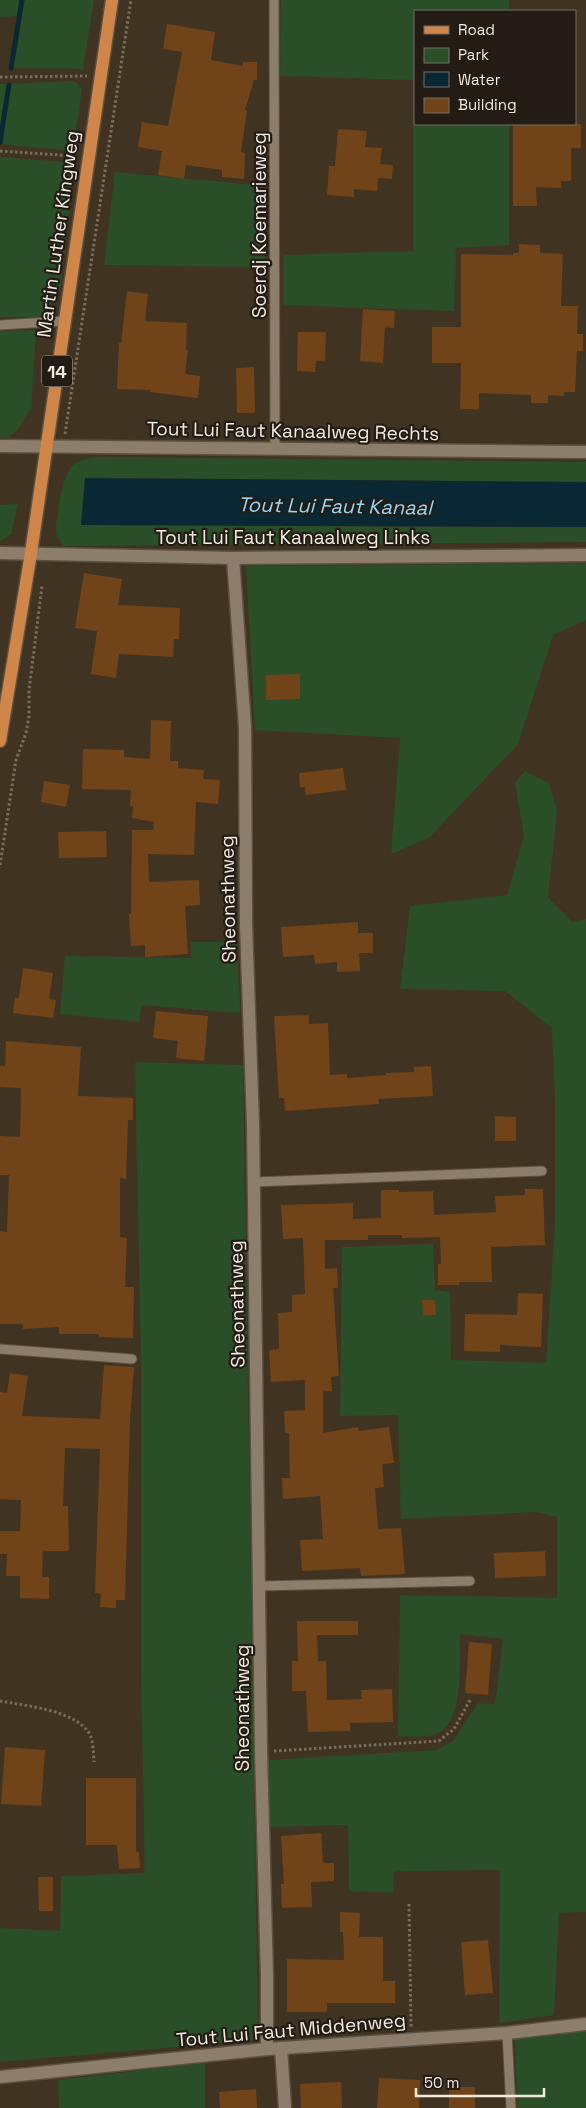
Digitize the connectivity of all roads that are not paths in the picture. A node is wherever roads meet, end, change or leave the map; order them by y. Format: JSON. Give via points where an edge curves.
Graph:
{"nodes":[{"id":1,"x":112,"y":0,"type":"edge"},
{"id":2,"x":274,"y":0,"type":"edge"},
{"id":3,"x":64,"y":321,"type":"junction"},
{"id":4,"x":0,"y":325,"type":"edge"},
{"id":5,"x":0,"y":446,"type":"edge"},
{"id":6,"x":46,"y":447,"type":"junction"},
{"id":7,"x":276,"y":450,"type":"junction"},
{"id":8,"x":586,"y":452,"type":"edge"},
{"id":9,"x":0,"y":553,"type":"edge"},
{"id":10,"x":30,"y":553,"type":"junction"},
{"id":11,"x":586,"y":554,"type":"edge"},
{"id":12,"x":233,"y":558,"type":"junction"},
{"id":13,"x":0,"y":741,"type":"edge"},
{"id":14,"x":542,"y":1171,"type":"dead end"},
{"id":15,"x":253,"y":1182,"type":"junction"},
{"id":16,"x":0,"y":1349,"type":"edge"},
{"id":17,"x":132,"y":1359,"type":"dead end"},
{"id":18,"x":470,"y":1581,"type":"dead end"},
{"id":19,"x":260,"y":1586,"type":"junction"},
{"id":20,"x":586,"y":2024,"type":"edge"},
{"id":21,"x":507,"y":2032,"type":"junction"},
{"id":22,"x":281,"y":2048,"type":"junction"},
{"id":23,"x":267,"y":2049,"type":"junction"},
{"id":24,"x":0,"y":2077,"type":"edge"},
{"id":25,"x":285,"y":2108,"type":"edge"},
{"id":26,"x":511,"y":2108,"type":"edge"}],
"edges":[{"from":1,"to":3,"type":"main road","name":"Martin Luther Kingweg","number":"14"},
{"from":2,"to":7,"type":"lane","name":"Soerdj Koemarieweg"},
{"from":3,"to":4,"type":"lane"},
{"from":3,"to":6,"type":"main road","name":"Martin Luther Kingweg","number":"14"},
{"from":5,"to":6,"type":"street","name":"Tout Lui Faut Kanaalweg Rechts"},
{"from":6,"to":7,"type":"street","name":"Tout Lui Faut Kanaalweg Rechts"},
{"from":6,"to":10,"type":"main road","name":"Martin Luther Kingweg","number":"14"},
{"from":7,"to":8,"type":"street","name":"Tout Lui Faut Kanaalweg Rechts"},
{"from":9,"to":10,"type":"street","name":"Tout Lui Faut Kanaalweg Links"},
{"from":10,"to":12,"type":"street","name":"Tout Lui Faut Kanaalweg Links"},
{"from":10,"to":13,"type":"main road","name":"Martin Luther Kingweg","number":"14"},
{"from":11,"to":12,"type":"street","name":"Tout Lui Faut Kanaalweg Links"},
{"from":12,"to":15,"type":"street","name":"Sheonathweg","via":[[245,727]]},
{"from":14,"to":15,"type":"lane"},
{"from":15,"to":19,"type":"street","name":"Sheonathweg"},
{"from":16,"to":17,"type":"lane"},
{"from":18,"to":19,"type":"lane"},
{"from":19,"to":23,"type":"street","name":"Sheonathweg"},
{"from":20,"to":21,"type":"street","name":"Tout Lui Faut Middenweg"},
{"from":21,"to":22,"type":"street","name":"Tout Lui Faut Middenweg"},
{"from":21,"to":26,"type":"lane"},
{"from":22,"to":23,"type":"street","name":"Tout Lui Faut Middenweg"},
{"from":22,"to":25,"type":"street"},
{"from":23,"to":24,"type":"street","name":"Tout Lui Faut Middenweg"}]}
